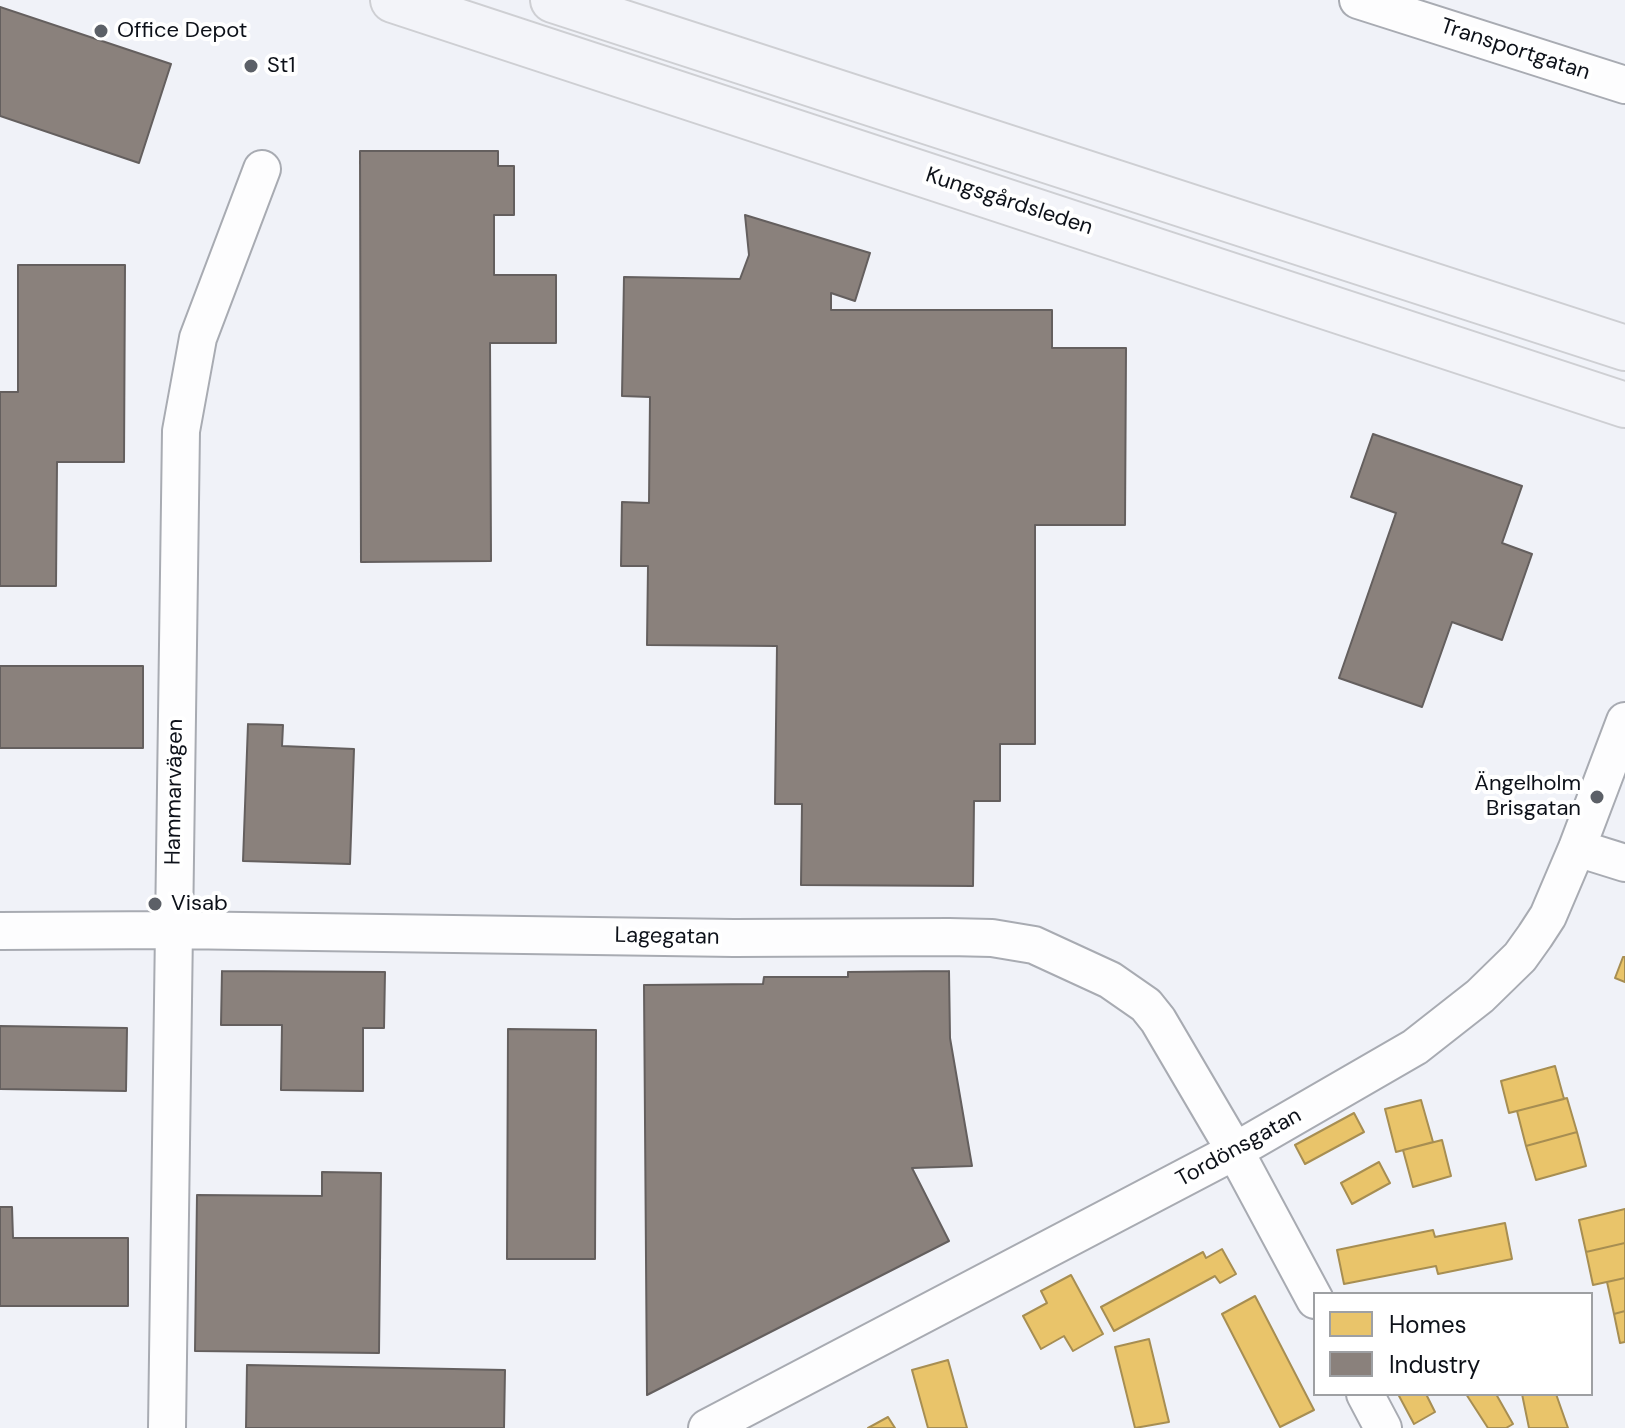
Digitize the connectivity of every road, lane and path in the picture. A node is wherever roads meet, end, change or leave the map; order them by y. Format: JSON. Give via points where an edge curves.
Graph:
{"nodes":[{"id":1,"x":393,"y":0,"type":"edge"},
{"id":2,"x":553,"y":0,"type":"edge"},
{"id":3,"x":1358,"y":0,"type":"edge"},
{"id":4,"x":1625,"y":85,"type":"edge"},
{"id":5,"x":262,"y":169,"type":"dead end"},
{"id":6,"x":1625,"y":348,"type":"edge"},
{"id":7,"x":1625,"y":405,"type":"edge"},
{"id":8,"x":1625,"y":721,"type":"edge"},
{"id":9,"x":1577,"y":848,"type":"junction"},
{"id":10,"x":1625,"y":863,"type":"edge"},
{"id":11,"x":173,"y":930,"type":"junction"},
{"id":12,"x":0,"y":931,"type":"edge"},
{"id":13,"x":1235,"y":1151,"type":"junction"},
{"id":14,"x":1313,"y":1296,"type":"edge"},
{"id":15,"x":1366,"y":1396,"type":"edge"},
{"id":16,"x":167,"y":1428,"type":"edge"},
{"id":17,"x":707,"y":1428,"type":"edge"},
{"id":18,"x":1383,"y":1428,"type":"edge"}],
"edges":[{"from":1,"to":7,"type":"main road","name":"Kungsgårdsleden"},
{"from":2,"to":6,"type":"main road"},
{"from":3,"to":4,"type":"street","name":"Transportgatan"},
{"from":5,"to":11,"type":"street","name":"Hammarvägen","via":[[198,338],[181,431]]},
{"from":8,"to":9,"type":"street","name":"Tordönsgatan"},
{"from":9,"to":10,"type":"street"},
{"from":9,"to":13,"type":"street","name":"Tordönsgatan","via":[[1535,936],[1480,996],[1415,1047]]},
{"from":11,"to":12,"type":"street","name":"Lagegatan"},
{"from":11,"to":13,"type":"street","name":"Lagegatan","via":[[949,937],[1034,945],[1110,980],[1146,1005]]},
{"from":11,"to":16,"type":"street","name":"Hammarvägen"},
{"from":13,"to":14,"type":"street","name":"Lagegatan"},
{"from":13,"to":17,"type":"street","name":"Tordönsgatan"},
{"from":15,"to":18,"type":"street"}]}
